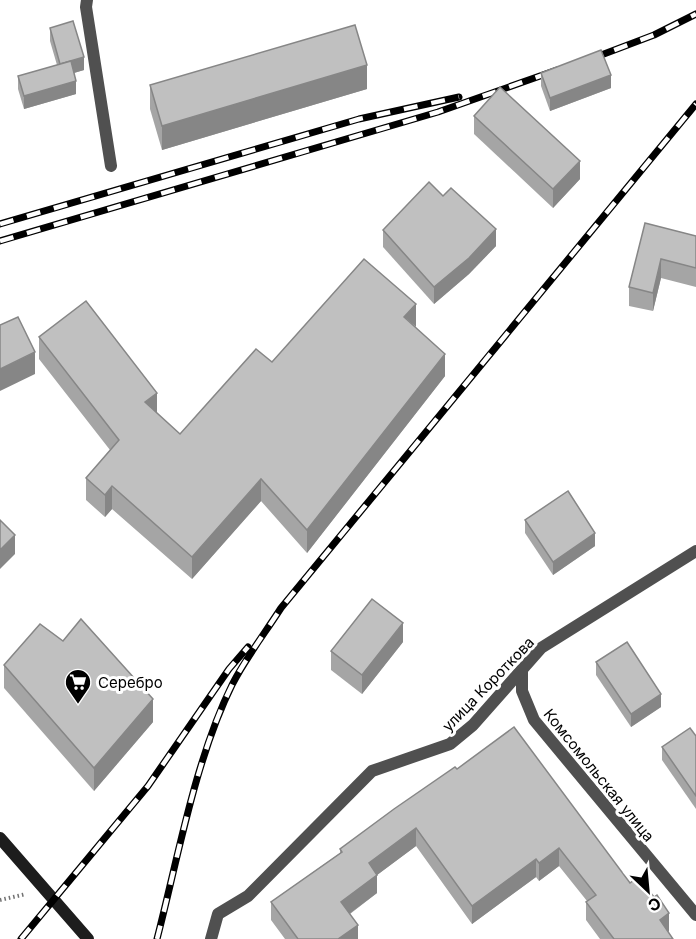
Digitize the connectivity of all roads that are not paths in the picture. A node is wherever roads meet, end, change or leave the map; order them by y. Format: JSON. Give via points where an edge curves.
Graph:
{"nodes":[{"id":1,"x":87,"y":0,"type":"edge"},
{"id":2,"x":111,"y":165,"type":"dead end"},
{"id":3,"x":696,"y":551,"type":"edge"},
{"id":4,"x":522,"y":672,"type":"junction"},
{"id":5,"x":0,"y":838,"type":"edge"},
{"id":6,"x":696,"y":915,"type":"edge"},
{"id":7,"x":88,"y":939,"type":"edge"},
{"id":8,"x":211,"y":939,"type":"edge"}],
"edges":[{"from":1,"to":2,"type":"street"},
{"from":3,"to":4,"type":"street","name":"улица Короткова","via":[[565,632],[542,648]]},
{"from":4,"to":6,"type":"street","name":"Комсомольская улица","via":[[522,691],[534,720]]},
{"from":4,"to":8,"type":"street","name":"улица Короткова","via":[[450,744],[372,771],[248,896],[218,914]]},
{"from":5,"to":7,"type":"main road"}]}
